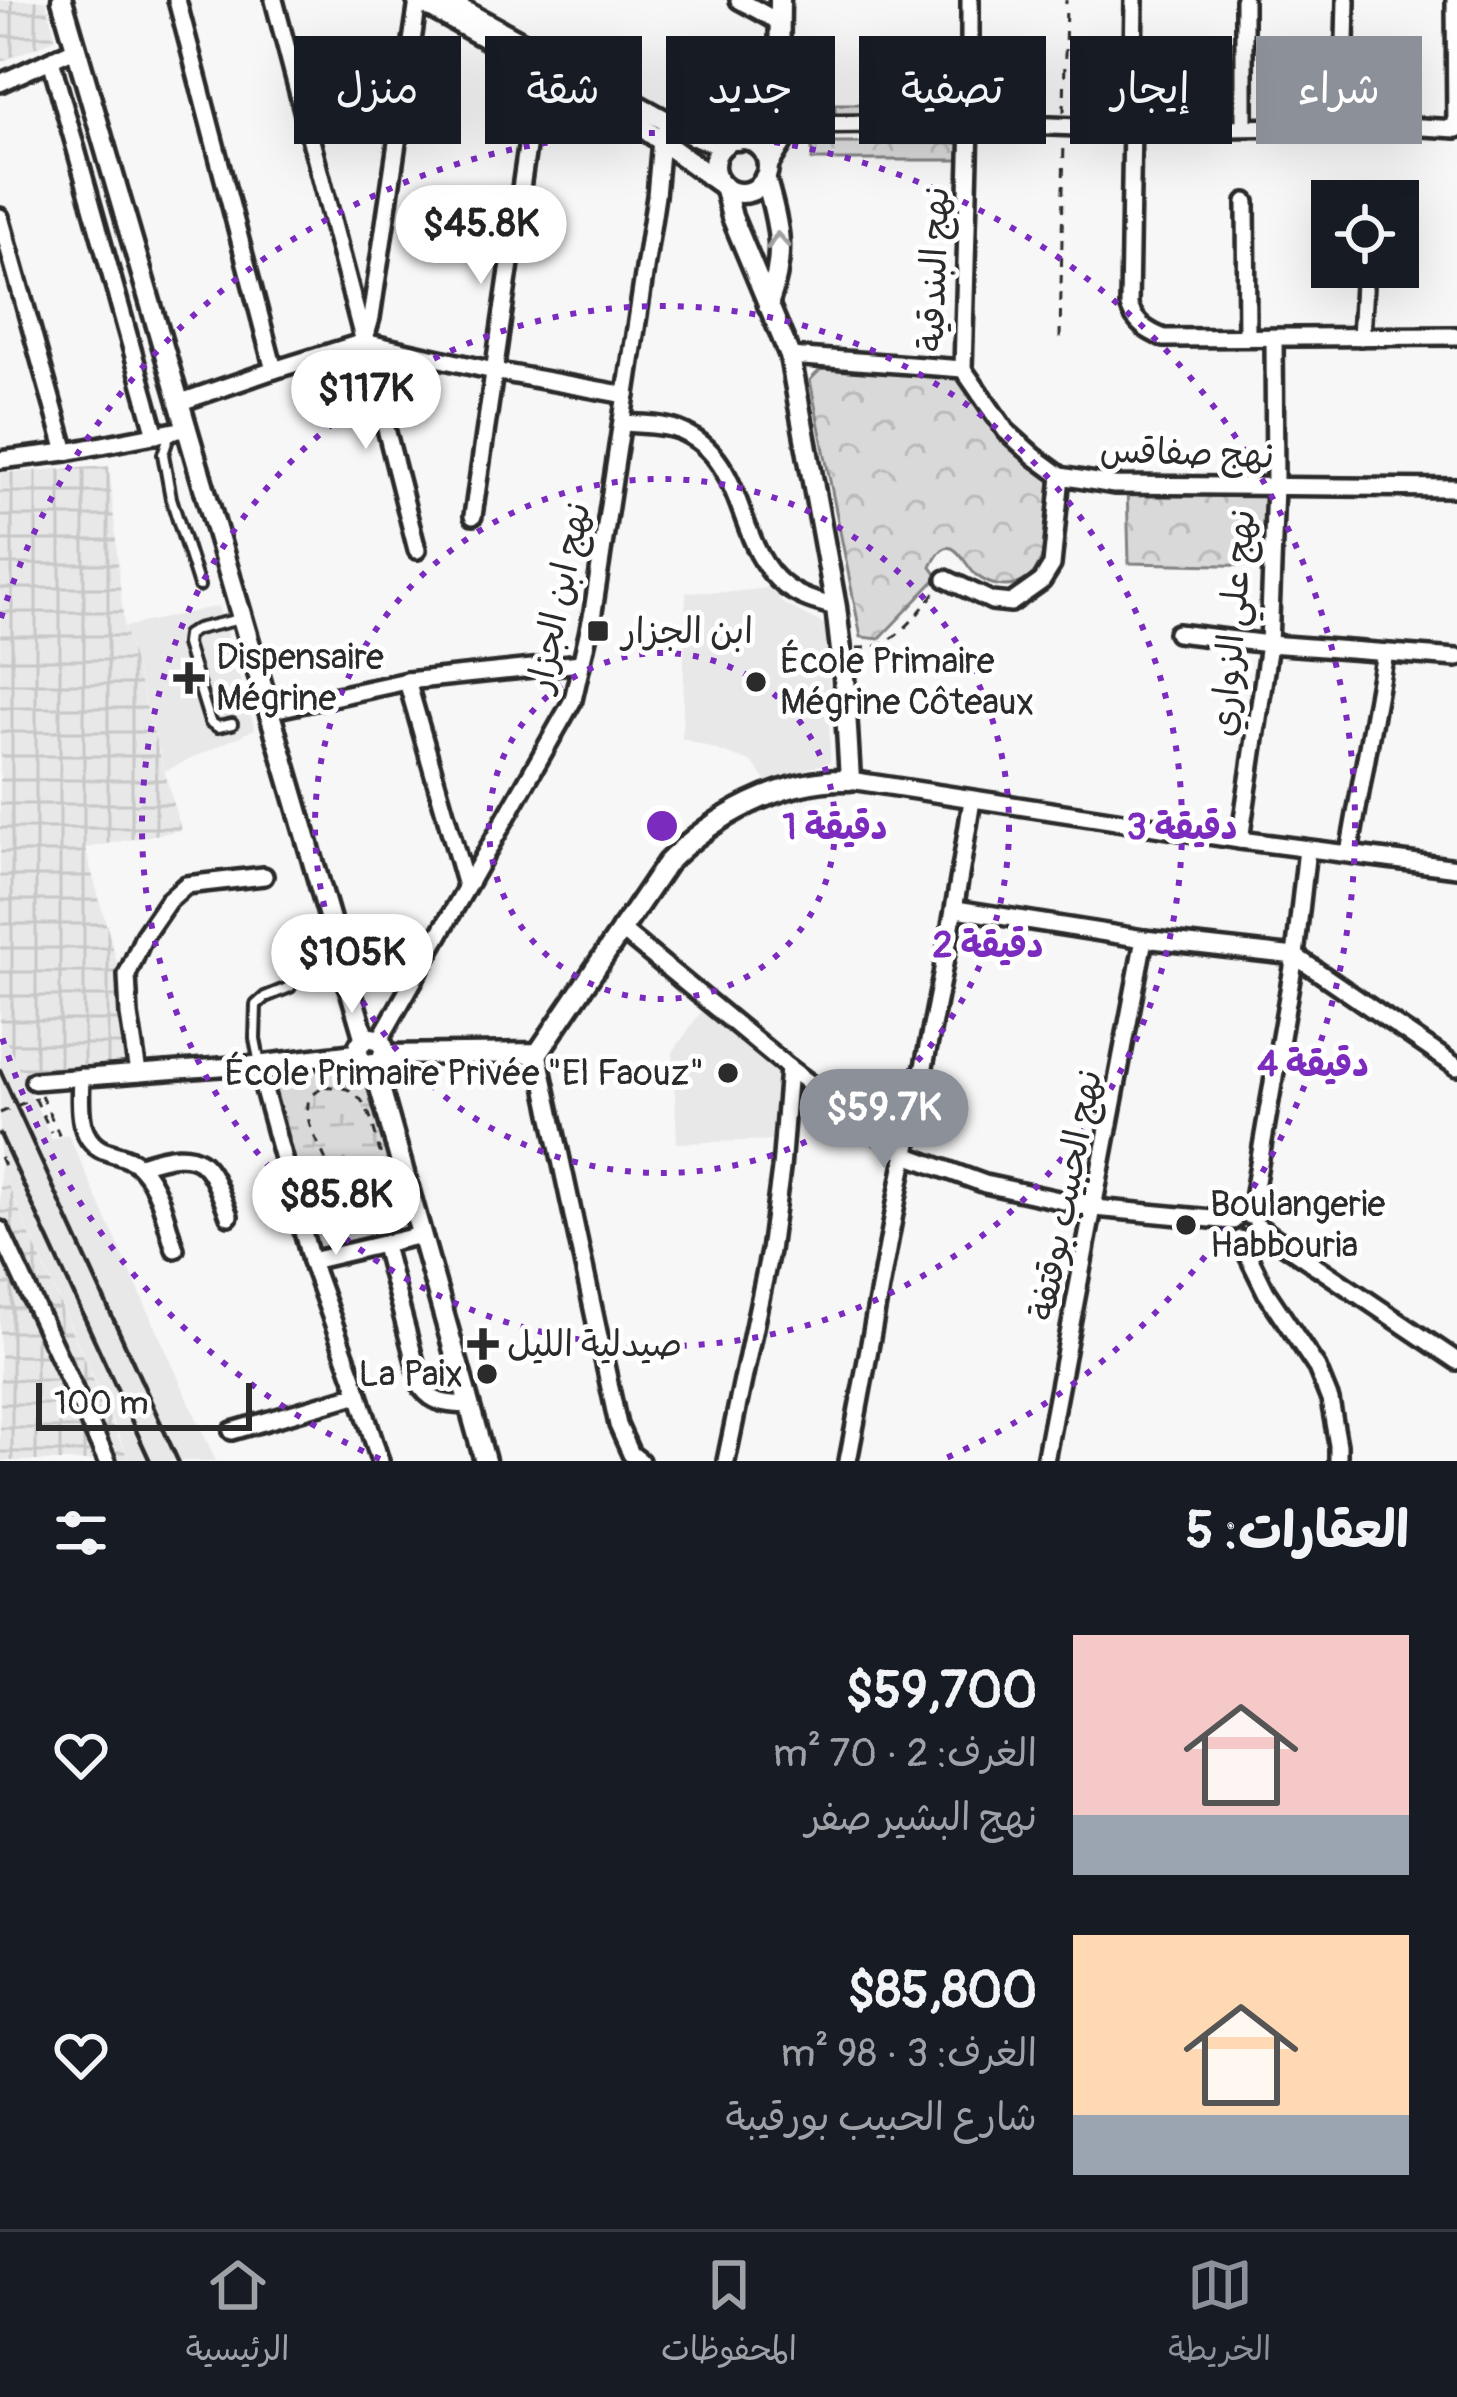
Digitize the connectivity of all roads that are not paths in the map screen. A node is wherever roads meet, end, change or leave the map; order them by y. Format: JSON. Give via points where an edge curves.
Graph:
{"nodes":[{"id":1,"x":62,"y":0,"type":"edge"},
{"id":2,"x":177,"y":0,"type":"edge"},
{"id":3,"x":274,"y":0,"type":"edge"},
{"id":4,"x":739,"y":0,"type":"edge"},
{"id":5,"x":779,"y":0,"type":"edge"},
{"id":6,"x":970,"y":0,"type":"edge"},
{"id":7,"x":1134,"y":0,"type":"edge"},
{"id":8,"x":1244,"y":0,"type":"edge"},
{"id":9,"x":1346,"y":0,"type":"edge"},
{"id":10,"x":1455,"y":0,"type":"edge"},
{"id":11,"x":429,"y":2,"type":"edge"},
{"id":12,"x":778,"y":22,"type":"junction"},
{"id":13,"x":485,"y":36,"type":"edge"},
{"id":14,"x":778,"y":36,"type":"edge"},
{"id":15,"x":970,"y":36,"type":"edge"},
{"id":16,"x":1134,"y":36,"type":"edge"},
{"id":17,"x":1345,"y":36,"type":"edge"},
{"id":18,"x":77,"y":48,"type":"junction"},
{"id":19,"x":51,"y":60,"type":"junction"},
{"id":20,"x":0,"y":83,"type":"edge"},
{"id":21,"x":642,"y":122,"type":"edge"},
{"id":22,"x":1232,"y":126,"type":"edge"},
{"id":23,"x":1244,"y":126,"type":"junction"},
{"id":24,"x":1256,"y":126,"type":"edge"},
{"id":25,"x":1422,"y":128,"type":"edge"},
{"id":26,"x":1456,"y":129,"type":"edge"},
{"id":27,"x":665,"y":131,"type":"junction"},
{"id":28,"x":527,"y":144,"type":"edge"},
{"id":29,"x":728,"y":144,"type":"edge"},
{"id":30,"x":755,"y":144,"type":"edge"},
{"id":31,"x":781,"y":144,"type":"edge"},
{"id":32,"x":969,"y":144,"type":"edge"},
{"id":33,"x":1133,"y":144,"type":"edge"},
{"id":34,"x":766,"y":171,"type":"junction"},
{"id":35,"x":722,"y":185,"type":"junction"},
{"id":36,"x":1246,"y":202,"type":"dead end"},
{"id":37,"x":0,"y":217,"type":"edge"},
{"id":38,"x":20,"y":282,"type":"junction"},
{"id":39,"x":0,"y":287,"type":"edge"},
{"id":40,"x":1364,"y":288,"type":"edge"},
{"id":41,"x":768,"y":305,"type":"junction"},
{"id":42,"x":1457,"y":336,"type":"edge"},
{"id":43,"x":1247,"y":337,"type":"junction"},
{"id":44,"x":1361,"y":337,"type":"junction"},
{"id":45,"x":1274,"y":338,"type":"junction"},
{"id":46,"x":364,"y":342,"type":"junction"},
{"id":47,"x":790,"y":356,"type":"junction"},
{"id":48,"x":963,"y":369,"type":"junction"},
{"id":49,"x":274,"y":370,"type":"junction"},
{"id":50,"x":494,"y":371,"type":"junction"},
{"id":51,"x":626,"y":394,"type":"junction"},
{"id":52,"x":178,"y":403,"type":"junction"},
{"id":53,"x":623,"y":423,"type":"junction"},
{"id":54,"x":170,"y":432,"type":"junction"},
{"id":55,"x":66,"y":452,"type":"junction"},
{"id":56,"x":0,"y":460,"type":"edge"},
{"id":57,"x":1061,"y":476,"type":"junction"},
{"id":58,"x":1275,"y":486,"type":"junction"},
{"id":59,"x":1457,"y":488,"type":"edge"},
{"id":60,"x":473,"y":516,"type":"dead end"},
{"id":61,"x":417,"y":550,"type":"dead end"},
{"id":62,"x":946,"y":579,"type":"road end"},
{"id":63,"x":199,"y":586,"type":"dead end"},
{"id":64,"x":836,"y":607,"type":"junction"},
{"id":65,"x":241,"y":619,"type":"junction"},
{"id":66,"x":1177,"y":633,"type":"dead end"},
{"id":67,"x":1269,"y":644,"type":"junction"},
{"id":68,"x":1385,"y":653,"type":"junction"},
{"id":69,"x":1457,"y":658,"type":"edge"},
{"id":70,"x":581,"y":663,"type":"junction"},
{"id":71,"x":407,"y":681,"type":"junction"},
{"id":72,"x":268,"y":712,"type":"junction"},
{"id":73,"x":232,"y":724,"type":"dead end"},
{"id":74,"x":850,"y":780,"type":"junction"},
{"id":75,"x":972,"y":800,"type":"junction"},
{"id":76,"x":1240,"y":840,"type":"junction"},
{"id":77,"x":1307,"y":849,"type":"junction"},
{"id":78,"x":1349,"y":854,"type":"junction"},
{"id":79,"x":1457,"y":868,"type":"edge"},
{"id":80,"x":264,"y":876,"type":"dead end"},
{"id":81,"x":466,"y":886,"type":"junction"},
{"id":82,"x":956,"y":908,"type":"junction"},
{"id":83,"x":620,"y":929,"type":"junction"},
{"id":84,"x":1144,"y":939,"type":"junction"},
{"id":85,"x":1295,"y":956,"type":"junction"},
{"id":86,"x":290,"y":987,"type":"dead end"},
{"id":87,"x":372,"y":1050,"type":"junction"},
{"id":88,"x":538,"y":1053,"type":"junction"},
{"id":89,"x":259,"y":1064,"type":"junction"},
{"id":90,"x":1457,"y":1067,"type":"edge"},
{"id":91,"x":789,"y":1068,"type":"junction"},
{"id":92,"x":138,"y":1073,"type":"junction"},
{"id":93,"x":81,"y":1077,"type":"junction"},
{"id":94,"x":34,"y":1081,"type":"road end"},
{"id":95,"x":906,"y":1155,"type":"junction"},
{"id":96,"x":140,"y":1165,"type":"junction"},
{"id":97,"x":1095,"y":1208,"type":"junction"},
{"id":98,"x":230,"y":1216,"type":"dead end"},
{"id":99,"x":1247,"y":1221,"type":"junction"},
{"id":100,"x":0,"y":1230,"type":"edge"},
{"id":101,"x":421,"y":1235,"type":"junction"},
{"id":102,"x":383,"y":1237,"type":"junction"},
{"id":103,"x":175,"y":1249,"type":"dead end"},
{"id":104,"x":310,"y":1262,"type":"junction"},
{"id":105,"x":1457,"y":1361,"type":"edge"},
{"id":106,"x":359,"y":1394,"type":"junction"},
{"id":107,"x":469,"y":1405,"type":"junction"},
{"id":108,"x":232,"y":1431,"type":"dead end"},
{"id":109,"x":107,"y":1461,"type":"edge"},
{"id":110,"x":380,"y":1461,"type":"edge"},
{"id":111,"x":485,"y":1461,"type":"edge"},
{"id":112,"x":640,"y":1461,"type":"edge"},
{"id":113,"x":726,"y":1461,"type":"edge"},
{"id":114,"x":848,"y":1461,"type":"edge"},
{"id":115,"x":1045,"y":1461,"type":"edge"},
{"id":116,"x":1338,"y":1461,"type":"edge"}],
"edges":[{"from":1,"to":18,"type":"street"},
{"from":2,"to":49,"type":"street"},
{"from":3,"to":46,"type":"street"},
{"from":4,"to":12,"type":"street"},
{"from":5,"to":12,"type":"street"},
{"from":6,"to":15,"type":"street","name":"نهج البندقية"},
{"from":7,"to":16,"type":"street"},
{"from":8,"to":23,"type":"street"},
{"from":9,"to":17,"type":"street"},
{"from":10,"to":26,"type":"street"},
{"from":11,"to":13,"type":"street"},
{"from":11,"to":27,"type":"street"},
{"from":11,"to":46,"type":"street"},
{"from":12,"to":14,"type":"street"},
{"from":18,"to":19,"type":"street"},
{"from":18,"to":52,"type":"street"},
{"from":19,"to":20,"type":"street"},
{"from":19,"to":54,"type":"street"},
{"from":21,"to":27,"type":"street"},
{"from":22,"to":23,"type":"street"},
{"from":23,"to":24,"type":"street"},
{"from":25,"to":26,"type":"street"},
{"from":27,"to":35,"type":"street"},
{"from":27,"to":51,"type":"street","name":"نهج ابن الجزار"},
{"from":28,"to":50,"type":"street"},
{"from":29,"to":35,"type":"street","via":[[715,160]]},
{"from":30,"to":34,"type":"street"},
{"from":31,"to":34,"type":"street"},
{"from":32,"to":48,"type":"street","name":"نهج البندقية"},
{"from":33,"to":43,"type":"street","via":[[1133,316],[1164,338]]},
{"from":34,"to":35,"type":"street","via":[[748,192]]},
{"from":41,"to":34,"type":"street","one_way":true,"via":[[780,262]]},
{"from":35,"to":41,"type":"street"},
{"from":36,"to":43,"type":"street"},
{"from":37,"to":38,"type":"street"},
{"from":38,"to":39,"type":"street"},
{"from":38,"to":55,"type":"street"},
{"from":40,"to":44,"type":"street"},
{"from":41,"to":47,"type":"street"},
{"from":42,"to":44,"type":"street"},
{"from":43,"to":45,"type":"street"},
{"from":44,"to":45,"type":"street"},
{"from":45,"to":58,"type":"street","name":"نهج علي الزواري"},
{"from":46,"to":49,"type":"street"},
{"from":46,"to":50,"type":"street"},
{"from":46,"to":61,"type":"street"},
{"from":47,"to":48,"type":"street","name":"نهج البندقية"},
{"from":47,"to":64,"type":"street"},
{"from":48,"to":57,"type":"street","name":"نهج صفاقس","via":[[1006,430]]},
{"from":49,"to":52,"type":"street"},
{"from":50,"to":51,"type":"street"},
{"from":50,"to":60,"type":"street"},
{"from":51,"to":53,"type":"street","name":"نهج ابن الجزار"},
{"from":52,"to":54,"type":"street"},
{"from":53,"to":64,"type":"street","via":[[665,426],[701,442],[722,464],[767,566],[806,600]]},
{"from":53,"to":70,"type":"street","name":"نهج ابن الجزار"},
{"from":54,"to":55,"type":"street"},
{"from":54,"to":63,"type":"lane","via":[[163,454],[171,498]]},
{"from":54,"to":65,"type":"street"},
{"from":55,"to":56,"type":"street"},
{"from":57,"to":58,"type":"street","name":"نهج صفاقس"},
{"from":57,"to":62,"type":"street","via":[[1052,565],[1042,581],[1011,603]]},
{"from":58,"to":59,"type":"street","name":"نهج صفاقس"},
{"from":58,"to":67,"type":"street","name":"نهج علي الزواري"},
{"from":64,"to":74,"type":"street"},
{"from":65,"to":72,"type":"street"},
{"from":65,"to":73,"type":"lane","via":[[187,634],[210,722]]},
{"from":66,"to":67,"type":"street"},
{"from":67,"to":68,"type":"street"},
{"from":67,"to":76,"type":"street","name":"نهج علي الزواري"},
{"from":68,"to":69,"type":"street"},
{"from":68,"to":78,"type":"street"},
{"from":70,"to":71,"type":"street"},
{"from":70,"to":81,"type":"street","name":"نهج ابن الجزار","via":[[573,700]]},
{"from":71,"to":72,"type":"street"},
{"from":71,"to":81,"type":"street"},
{"from":72,"to":87,"type":"street"},
{"from":74,"to":75,"type":"street"},
{"from":74,"to":83,"type":"street","via":[[810,782],[706,828],[667,862]]},
{"from":75,"to":76,"type":"street"},
{"from":75,"to":82,"type":"street"},
{"from":76,"to":77,"type":"street"},
{"from":77,"to":78,"type":"street"},
{"from":77,"to":85,"type":"street"},
{"from":78,"to":79,"type":"street"},
{"from":80,"to":92,"type":"street","via":[[186,885],[144,936],[127,975]]},
{"from":81,"to":87,"type":"street","name":"نهج ابن الجزار"},
{"from":82,"to":84,"type":"street"},
{"from":82,"to":95,"type":"street"},
{"from":83,"to":88,"type":"street"},
{"from":83,"to":91,"type":"street"},
{"from":84,"to":85,"type":"street"},
{"from":84,"to":97,"type":"street","name":"نهج الحبيب بوقتفة"},
{"from":85,"to":90,"type":"street"},
{"from":85,"to":99,"type":"street"},
{"from":86,"to":89,"type":"lane","via":[[256,1005]]},
{"from":87,"to":88,"type":"street"},
{"from":87,"to":89,"type":"street"},
{"from":87,"to":101,"type":"street"},
{"from":88,"to":112,"type":"street","via":[[618,1424]]},
{"from":89,"to":92,"type":"street"},
{"from":89,"to":104,"type":"street"},
{"from":91,"to":95,"type":"street"},
{"from":91,"to":113,"type":"street","via":[[770,1251]]},
{"from":92,"to":93,"type":"street"},
{"from":93,"to":94,"type":"street"},
{"from":93,"to":96,"type":"street","via":[[84,1130],[99,1149]]},
{"from":95,"to":97,"type":"street","via":[[985,1184]]},
{"from":95,"to":114,"type":"street"},
{"from":96,"to":98,"type":"street","via":[[183,1154],[200,1160]]},
{"from":96,"to":103,"type":"street"},
{"from":97,"to":99,"type":"street"},
{"from":97,"to":115,"type":"street","name":"نهج الحبيب بوقتفة"},
{"from":99,"to":105,"type":"street"},
{"from":99,"to":116,"type":"street","via":[[1232,1232],[1317,1368]]},
{"from":100,"to":109,"type":"street"},
{"from":101,"to":102,"type":"street"},
{"from":101,"to":107,"type":"street"},
{"from":102,"to":104,"type":"street"},
{"from":102,"to":107,"type":"street","via":[[422,1388],[440,1403]]},
{"from":104,"to":106,"type":"street"},
{"from":106,"to":108,"type":"street"},
{"from":106,"to":110,"type":"street"},
{"from":107,"to":111,"type":"street"}]}
